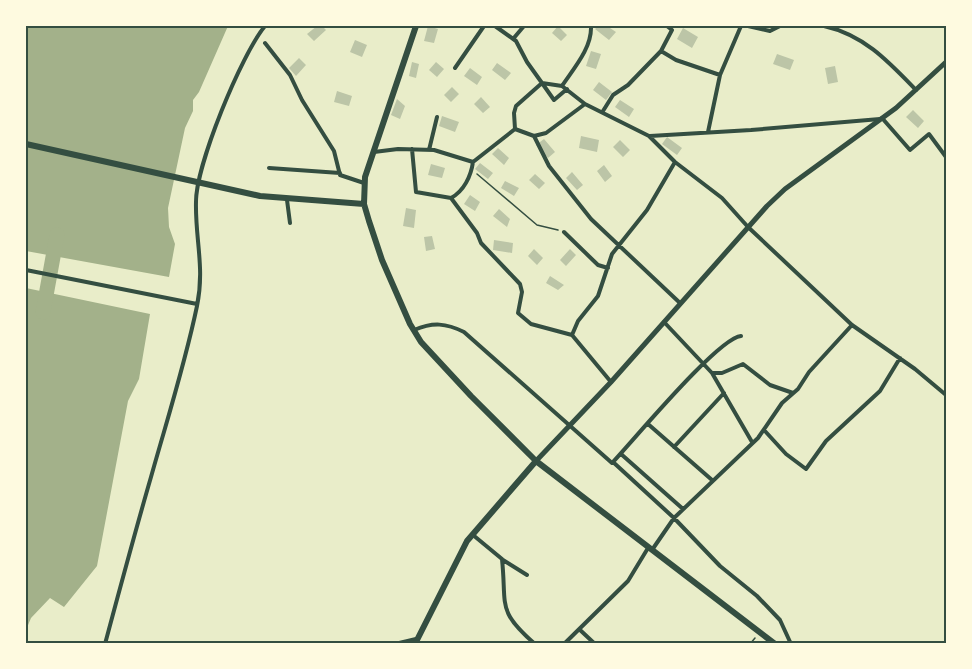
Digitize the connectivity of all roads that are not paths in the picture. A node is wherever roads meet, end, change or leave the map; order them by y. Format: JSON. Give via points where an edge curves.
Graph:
{"nodes":[{"id":1,"x":264,"y":26,"type":"edge"},
{"id":2,"x":416,"y":26,"type":"edge"},
{"id":3,"x":484,"y":26,"type":"edge"},
{"id":4,"x":495,"y":26,"type":"edge"},
{"id":5,"x":524,"y":26,"type":"edge"},
{"id":6,"x":591,"y":26,"type":"edge"},
{"id":7,"x":667,"y":26,"type":"edge"},
{"id":8,"x":741,"y":26,"type":"edge"},
{"id":9,"x":748,"y":26,"type":"edge"},
{"id":10,"x":780,"y":26,"type":"edge"},
{"id":11,"x":824,"y":26,"type":"edge"},
{"id":12,"x":513,"y":39,"type":"junction"},
{"id":13,"x":265,"y":43,"type":"dead end"},
{"id":14,"x":660,"y":51,"type":"junction"},
{"id":15,"x":946,"y":62,"type":"edge"},
{"id":16,"x":455,"y":68,"type":"dead end"},
{"id":17,"x":720,"y":75,"type":"junction"},
{"id":18,"x":542,"y":83,"type":"junction"},
{"id":19,"x":562,"y":86,"type":"junction"},
{"id":20,"x":567,"y":89,"type":"junction"},
{"id":21,"x":916,"y":90,"type":"junction"},
{"id":22,"x":585,"y":104,"type":"junction"},
{"id":23,"x":603,"y":111,"type":"junction"},
{"id":24,"x":437,"y":117,"type":"dead end"},
{"id":25,"x":880,"y":118,"type":"junction"},
{"id":26,"x":516,"y":129,"type":"junction"},
{"id":27,"x":708,"y":132,"type":"junction"},
{"id":28,"x":534,"y":136,"type":"junction"},
{"id":29,"x":649,"y":136,"type":"junction"},
{"id":30,"x":26,"y":144,"type":"edge"},
{"id":31,"x":412,"y":149,"type":"junction"},
{"id":32,"x":429,"y":150,"type":"junction"},
{"id":33,"x":373,"y":152,"type":"junction"},
{"id":34,"x":946,"y":158,"type":"edge"},
{"id":35,"x":473,"y":162,"type":"junction"},
{"id":36,"x":675,"y":162,"type":"junction"},
{"id":37,"x":269,"y":168,"type":"dead end"},
{"id":38,"x":340,"y":173,"type":"junction"},
{"id":39,"x":196,"y":181,"type":"junction"},
{"id":40,"x":365,"y":183,"type":"junction"},
{"id":41,"x":452,"y":198,"type":"junction"},
{"id":42,"x":287,"y":200,"type":"junction"},
{"id":43,"x":364,"y":204,"type":"junction"},
{"id":44,"x":290,"y":224,"type":"dead end"},
{"id":45,"x":748,"y":227,"type":"junction"},
{"id":46,"x":564,"y":232,"type":"road end"},
{"id":47,"x":619,"y":246,"type":"junction"},
{"id":48,"x":608,"y":268,"type":"junction"},
{"id":49,"x":26,"y":270,"type":"edge"},
{"id":50,"x":680,"y":303,"type":"junction"},
{"id":51,"x":197,"y":304,"type":"junction"},
{"id":52,"x":664,"y":322,"type":"junction"},
{"id":53,"x":852,"y":325,"type":"junction"},
{"id":54,"x":414,"y":330,"type":"junction"},
{"id":55,"x":572,"y":334,"type":"junction"},
{"id":56,"x":741,"y":336,"type":"dead end"},
{"id":57,"x":900,"y":358,"type":"junction"},
{"id":58,"x":704,"y":363,"type":"junction"},
{"id":59,"x":712,"y":373,"type":"junction"},
{"id":60,"x":610,"y":382,"type":"junction"},
{"id":61,"x":724,"y":393,"type":"junction"},
{"id":62,"x":794,"y":393,"type":"junction"},
{"id":63,"x":946,"y":395,"type":"edge"},
{"id":64,"x":570,"y":424,"type":"junction"},
{"id":65,"x":648,"y":424,"type":"junction"},
{"id":66,"x":764,"y":430,"type":"junction"},
{"id":67,"x":752,"y":442,"type":"junction"},
{"id":68,"x":674,"y":447,"type":"junction"},
{"id":69,"x":621,"y":454,"type":"junction"},
{"id":70,"x":536,"y":461,"type":"junction"},
{"id":71,"x":613,"y":462,"type":"junction"},
{"id":72,"x":712,"y":480,"type":"junction"},
{"id":73,"x":683,"y":509,"type":"junction"},
{"id":74,"x":674,"y":518,"type":"junction"},
{"id":75,"x":472,"y":535,"type":"junction"},
{"id":76,"x":650,"y":549,"type":"junction"},
{"id":77,"x":502,"y":559,"type":"junction"},
{"id":78,"x":527,"y":575,"type":"dead end"},
{"id":79,"x":579,"y":629,"type":"junction"},
{"id":80,"x":416,"y":641,"type":"edge"},
{"id":81,"x":105,"y":644,"type":"edge"},
{"id":82,"x":395,"y":644,"type":"edge"},
{"id":83,"x":535,"y":644,"type":"edge"},
{"id":84,"x":564,"y":644,"type":"edge"},
{"id":85,"x":595,"y":644,"type":"edge"},
{"id":86,"x":775,"y":644,"type":"edge"},
{"id":87,"x":791,"y":644,"type":"edge"}],
"edges":[{"from":1,"to":39,"type":"street","via":[[251,42]]},
{"from":2,"to":33,"type":"main road"},
{"from":3,"to":16,"type":"street"},
{"from":4,"to":12,"type":"street"},
{"from":5,"to":12,"type":"street"},
{"from":6,"to":19,"type":"street","via":[[584,54]]},
{"from":7,"to":14,"type":"street","via":[[672,30]]},
{"from":8,"to":17,"type":"street"},
{"from":9,"to":10,"type":"street","via":[[770,31]]},
{"from":11,"to":21,"type":"street","via":[[859,38],[877,50]]},
{"from":12,"to":18,"type":"street"},
{"from":13,"to":38,"type":"street","via":[[290,75],[334,150]]},
{"from":14,"to":17,"type":"street"},
{"from":14,"to":23,"type":"street","via":[[613,95]]},
{"from":15,"to":21,"type":"main road"},
{"from":17,"to":27,"type":"street"},
{"from":18,"to":19,"type":"street"},
{"from":18,"to":20,"type":"street","via":[[554,100]]},
{"from":18,"to":26,"type":"street","via":[[516,106]]},
{"from":19,"to":20,"type":"street"},
{"from":20,"to":22,"type":"street"},
{"from":21,"to":25,"type":"main road"},
{"from":22,"to":23,"type":"street"},
{"from":22,"to":28,"type":"street","via":[[546,133]]},
{"from":23,"to":29,"type":"street"},
{"from":24,"to":32,"type":"street"},
{"from":25,"to":27,"type":"street"},
{"from":25,"to":34,"type":"street","via":[[910,150],[929,134]]},
{"from":25,"to":45,"type":"main road","via":[[785,189]]},
{"from":26,"to":28,"type":"street"},
{"from":26,"to":35,"type":"street"},
{"from":27,"to":29,"type":"street"},
{"from":28,"to":47,"type":"street","via":[[549,166],[591,219]]},
{"from":29,"to":36,"type":"street"},
{"from":30,"to":39,"type":"main road"},
{"from":31,"to":32,"type":"street"},
{"from":31,"to":33,"type":"street"},
{"from":31,"to":41,"type":"street","via":[[416,192]]},
{"from":32,"to":35,"type":"street"},
{"from":33,"to":40,"type":"main road"},
{"from":35,"to":41,"type":"street","via":[[459,194]]},
{"from":36,"to":45,"type":"street","via":[[722,198]]},
{"from":36,"to":47,"type":"street","via":[[647,210]]},
{"from":37,"to":38,"type":"street"},
{"from":38,"to":40,"type":"street"},
{"from":39,"to":42,"type":"main road"},
{"from":39,"to":51,"type":"street","via":[[202,269]]},
{"from":40,"to":43,"type":"main road"},
{"from":41,"to":55,"type":"street","via":[[481,243],[520,284],[518,313],[531,324]]},
{"from":42,"to":43,"type":"main road"},
{"from":42,"to":44,"type":"street"},
{"from":43,"to":54,"type":"main road","via":[[382,260]]},
{"from":45,"to":50,"type":"main road"},
{"from":45,"to":53,"type":"street"},
{"from":46,"to":48,"type":"street","via":[[597,265]]},
{"from":47,"to":48,"type":"street"},
{"from":47,"to":50,"type":"street"},
{"from":48,"to":55,"type":"street","via":[[598,296]]},
{"from":49,"to":51,"type":"street"},
{"from":50,"to":52,"type":"main road"},
{"from":51,"to":81,"type":"street"},
{"from":52,"to":58,"type":"street"},
{"from":52,"to":60,"type":"main road"},
{"from":53,"to":57,"type":"street"},
{"from":53,"to":62,"type":"street"},
{"from":54,"to":64,"type":"street","via":[[439,324],[464,332]]},
{"from":54,"to":70,"type":"main road","via":[[471,396]]},
{"from":55,"to":60,"type":"street"},
{"from":56,"to":58,"type":"street","via":[[734,336]]},
{"from":57,"to":63,"type":"street"},
{"from":57,"to":66,"type":"street","via":[[880,391],[826,441],[806,469]]},
{"from":58,"to":59,"type":"street"},
{"from":58,"to":65,"type":"street"},
{"from":59,"to":61,"type":"street"},
{"from":59,"to":62,"type":"street","via":[[722,374],[742,364],[770,385]]},
{"from":60,"to":64,"type":"main road"},
{"from":61,"to":67,"type":"street"},
{"from":61,"to":68,"type":"street"},
{"from":62,"to":66,"type":"street"},
{"from":64,"to":70,"type":"main road"},
{"from":64,"to":71,"type":"street"},
{"from":65,"to":68,"type":"street"},
{"from":65,"to":69,"type":"street"},
{"from":66,"to":67,"type":"street"},
{"from":67,"to":72,"type":"street"},
{"from":68,"to":72,"type":"street"},
{"from":69,"to":71,"type":"street"},
{"from":69,"to":73,"type":"street"},
{"from":70,"to":75,"type":"main road"},
{"from":70,"to":76,"type":"main road"},
{"from":71,"to":74,"type":"street"},
{"from":72,"to":73,"type":"street"},
{"from":73,"to":74,"type":"street"},
{"from":74,"to":76,"type":"street"},
{"from":74,"to":87,"type":"street","via":[[780,620]]},
{"from":75,"to":77,"type":"street"},
{"from":75,"to":80,"type":"main road"},
{"from":76,"to":79,"type":"street","via":[[628,581]]},
{"from":76,"to":86,"type":"main road"},
{"from":77,"to":78,"type":"street"},
{"from":77,"to":83,"type":"street","via":[[503,607],[515,626]]},
{"from":79,"to":84,"type":"street"},
{"from":79,"to":85,"type":"street"},
{"from":80,"to":82,"type":"street"}]}
